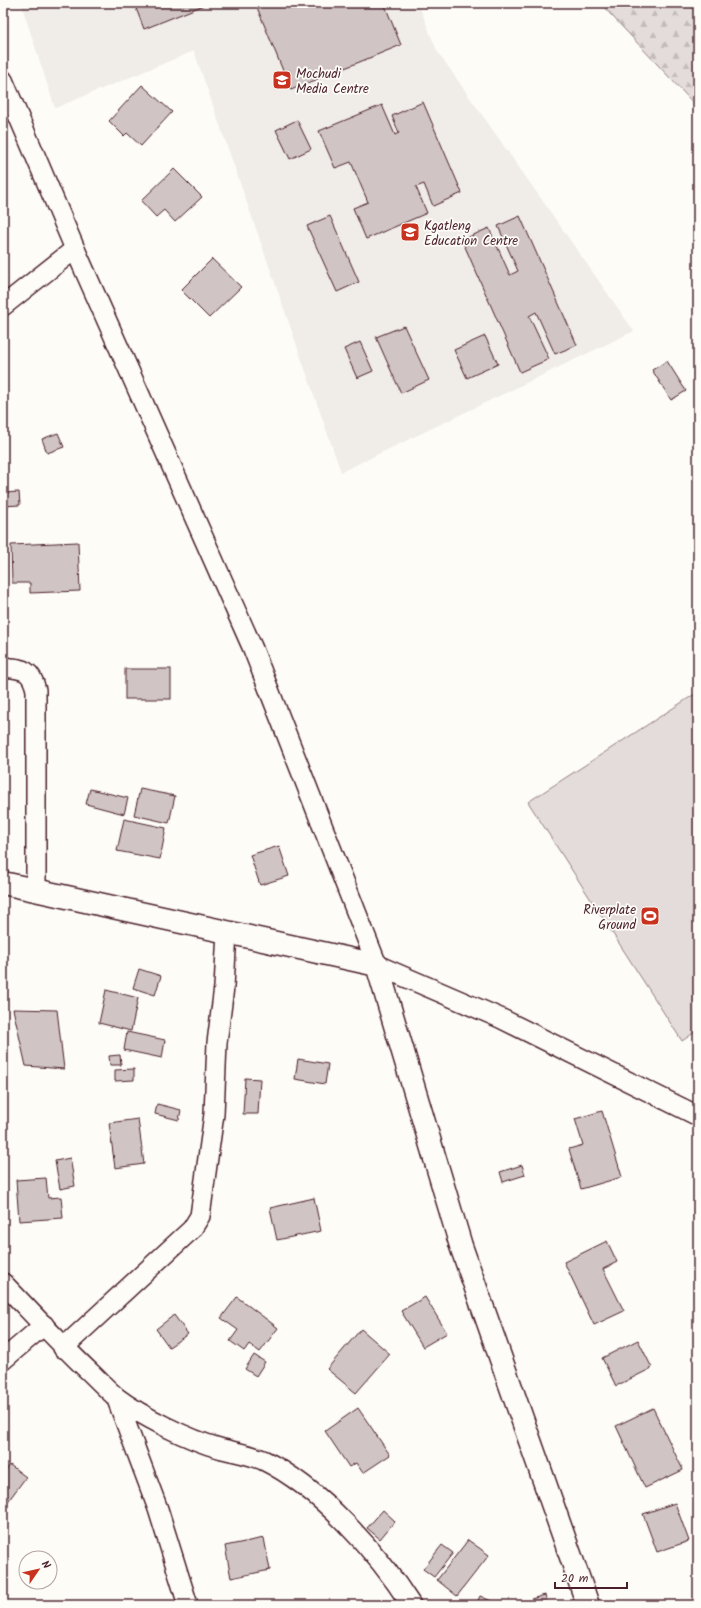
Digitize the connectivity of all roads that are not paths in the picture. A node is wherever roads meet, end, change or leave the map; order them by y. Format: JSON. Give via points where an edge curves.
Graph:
{"nodes":[{"id":1,"x":3,"y":80,"type":"edge"},
{"id":2,"x":74,"y":249,"type":"junction"},
{"id":3,"x":3,"y":306,"type":"edge"},
{"id":4,"x":3,"y":667,"type":"edge"},
{"id":5,"x":3,"y":883,"type":"edge"},
{"id":6,"x":36,"y":889,"type":"junction"},
{"id":7,"x":227,"y":932,"type":"junction"},
{"id":8,"x":377,"y":965,"type":"junction"},
{"id":9,"x":698,"y":1116,"type":"edge"},
{"id":10,"x":3,"y":1283,"type":"edge"},
{"id":11,"x":44,"y":1325,"type":"junction"},
{"id":12,"x":63,"y":1348,"type":"junction"},
{"id":13,"x":3,"y":1360,"type":"edge"},
{"id":14,"x":116,"y":1397,"type":"junction"},
{"id":15,"x":188,"y":1605,"type":"edge"},
{"id":16,"x":411,"y":1605,"type":"edge"},
{"id":17,"x":588,"y":1605,"type":"edge"}],
"edges":[{"from":1,"to":2,"type":"street"},
{"from":2,"to":3,"type":"street"},
{"from":2,"to":8,"type":"street","via":[[253,649]]},
{"from":4,"to":6,"type":"street","via":[[23,669],[29,673],[36,690]]},
{"from":5,"to":6,"type":"street"},
{"from":6,"to":7,"type":"street"},
{"from":7,"to":8,"type":"street"},
{"from":7,"to":12,"type":"street","via":[[217,1043],[214,1114],[200,1216],[192,1229]]},
{"from":8,"to":9,"type":"street","via":[[500,1018]]},
{"from":8,"to":17,"type":"street","via":[[462,1246]]},
{"from":10,"to":11,"type":"street"},
{"from":11,"to":12,"type":"street"},
{"from":11,"to":13,"type":"street"},
{"from":12,"to":14,"type":"street"},
{"from":14,"to":15,"type":"street","via":[[163,1523]]},
{"from":14,"to":16,"type":"street","via":[[168,1428],[218,1448],[247,1454],[264,1461],[304,1486],[356,1533],[396,1582]]}]}
